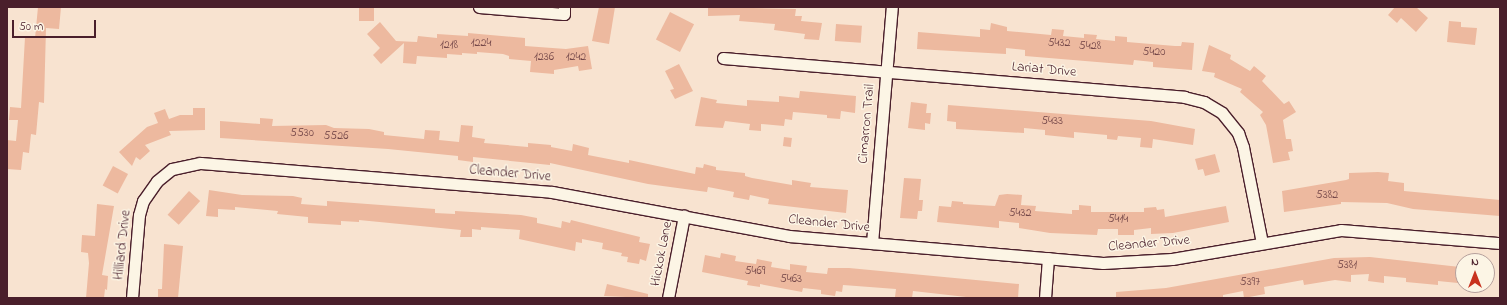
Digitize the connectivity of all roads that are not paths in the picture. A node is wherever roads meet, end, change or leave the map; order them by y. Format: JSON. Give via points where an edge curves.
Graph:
{"nodes":[{"id":1,"x":479,"y":7,"type":"edge"},
{"id":2,"x":564,"y":7,"type":"edge"},
{"id":3,"x":892,"y":7,"type":"edge"},
{"id":4,"x":723,"y":58,"type":"dead end"},
{"id":5,"x":886,"y":72,"type":"junction"},
{"id":6,"x":160,"y":178,"type":"joint"},
{"id":7,"x":684,"y":216,"type":"junction"},
{"id":8,"x":872,"y":243,"type":"junction"},
{"id":9,"x":1262,"y":243,"type":"junction"},
{"id":10,"x":1500,"y":243,"type":"edge"},
{"id":11,"x":1048,"y":258,"type":"junction"},
{"id":12,"x":132,"y":298,"type":"edge"},
{"id":13,"x":668,"y":298,"type":"edge"},
{"id":14,"x":1045,"y":298,"type":"edge"}],
"edges":[{"from":1,"to":2,"type":"street","via":[[564,14]]},
{"from":3,"to":5,"type":"street","name":"Cimarron Trail"},
{"from":4,"to":5,"type":"street","name":"Lariat Drive"},
{"from":5,"to":8,"type":"street","name":"Cimarron Trail"},
{"from":5,"to":9,"type":"street","name":"Lariat Drive","via":[[1184,97],[1204,102],[1222,113],[1238,133],[1244,147]]},
{"from":6,"to":7,"type":"street","name":"Cleander Drive","via":[[186,164],[200,163],[546,192]]},
{"from":6,"to":12,"type":"street","name":"Hilliard Drive","via":[[143,201],[139,214]]},
{"from":7,"to":8,"type":"street","name":"Cleander Drive","via":[[789,236]]},
{"from":7,"to":13,"type":"street","name":"Hickok Lane"},
{"from":8,"to":11,"type":"street","name":"Cleander Drive"},
{"from":9,"to":10,"type":"street","name":"Cleander Drive","via":[[1341,230]]},
{"from":9,"to":11,"type":"street","name":"Cleander Drive","via":[[1135,263]]},
{"from":11,"to":14,"type":"street"}]}
